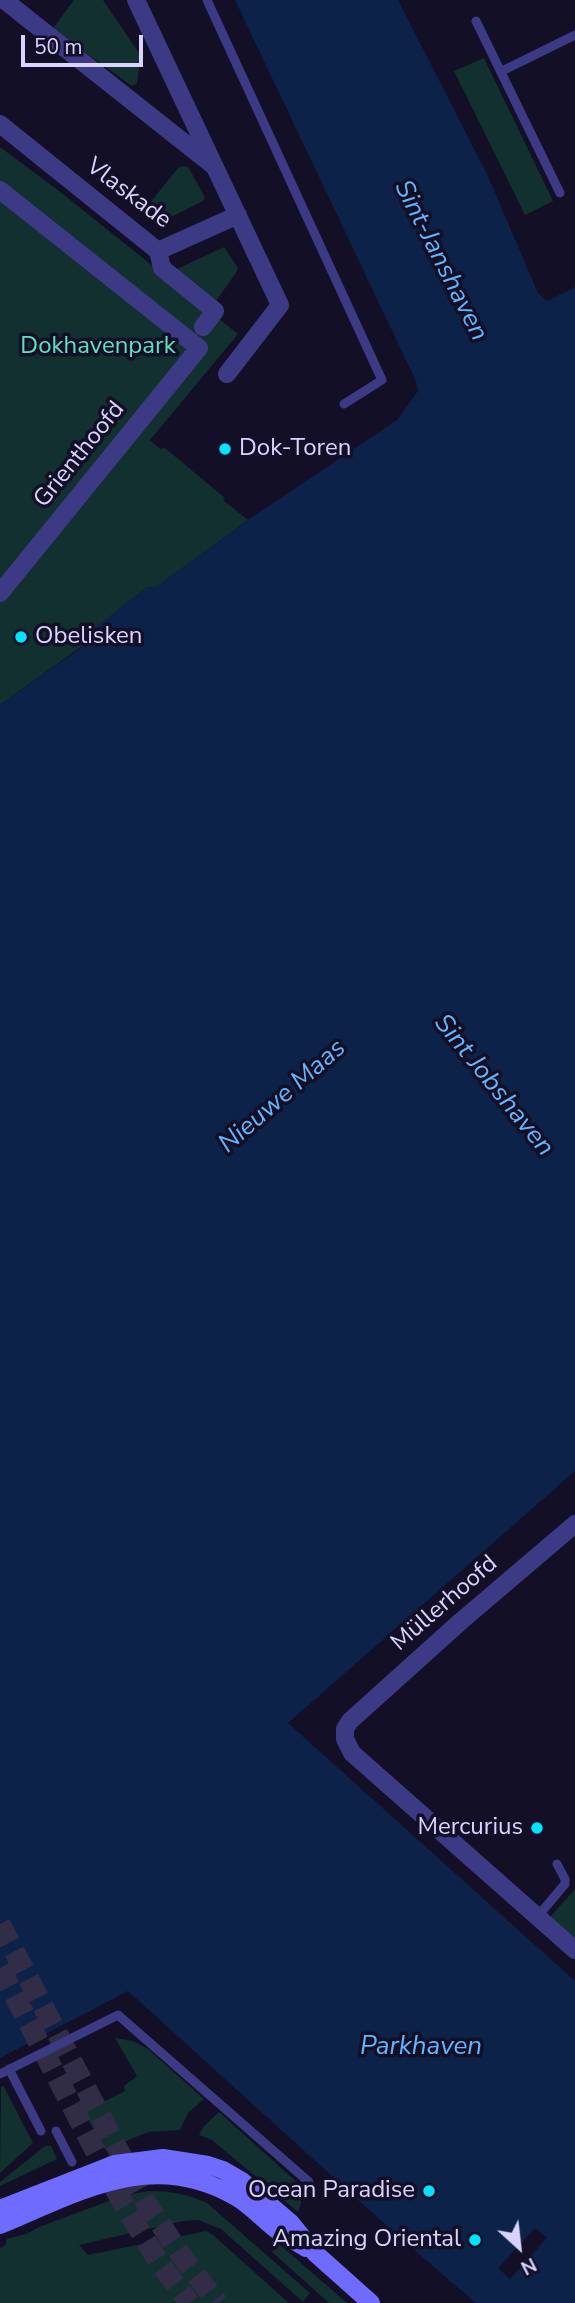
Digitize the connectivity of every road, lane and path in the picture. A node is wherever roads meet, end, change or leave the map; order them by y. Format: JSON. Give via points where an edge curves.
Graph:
{"nodes":[{"id":1,"x":4,"y":0,"type":"edge"},
{"id":2,"x":136,"y":0,"type":"edge"},
{"id":3,"x":207,"y":0,"type":"edge"},
{"id":4,"x":476,"y":21,"type":"dead end"},
{"id":5,"x":575,"y":35,"type":"edge"},
{"id":6,"x":502,"y":71,"type":"junction"},
{"id":7,"x":0,"y":124,"type":"edge"},
{"id":8,"x":217,"y":169,"type":"junction"},
{"id":9,"x":0,"y":190,"type":"edge"},
{"id":10,"x":560,"y":193,"type":"dead end"},
{"id":11,"x":238,"y":215,"type":"junction"},
{"id":12,"x":158,"y":251,"type":"junction"},
{"id":13,"x":203,"y":327,"type":"dead end"},
{"id":14,"x":227,"y":374,"type":"dead end"},
{"id":15,"x":344,"y":404,"type":"dead end"},
{"id":16,"x":0,"y":593,"type":"edge"},
{"id":17,"x":575,"y":1524,"type":"edge"},
{"id":18,"x":557,"y":1864,"type":"dead end"},
{"id":19,"x":538,"y":1916,"type":"junction"},
{"id":20,"x":575,"y":1950,"type":"edge"},
{"id":21,"x":5,"y":2071,"type":"edge"},
{"id":22,"x":41,"y":2131,"type":"dead end"},
{"id":23,"x":56,"y":2131,"type":"dead end"},
{"id":24,"x":72,"y":2162,"type":"dead end"},
{"id":25,"x":309,"y":2182,"type":"dead end"},
{"id":26,"x":10,"y":2210,"type":"edge"},
{"id":27,"x":0,"y":2225,"type":"edge"},
{"id":28,"x":371,"y":2303,"type":"edge"}],
"edges":[{"from":1,"to":8,"type":"street"},
{"from":2,"to":8,"type":"street"},
{"from":3,"to":15,"type":"lane","via":[[382,380]]},
{"from":4,"to":6,"type":"lane"},
{"from":5,"to":6,"type":"lane"},
{"from":6,"to":10,"type":"lane"},
{"from":7,"to":12,"type":"street","name":"Vlaskade"},
{"from":8,"to":11,"type":"street"},
{"from":9,"to":16,"type":"street","name":"Grienthoofd","via":[[199,348]]},
{"from":11,"to":12,"type":"street","name":"Vlaskade"},
{"from":11,"to":14,"type":"street","via":[[280,305]]},
{"from":12,"to":13,"type":"street","via":[[162,268],[215,311]]},
{"from":17,"to":19,"type":"street","name":"Müllerhoofd","via":[[348,1722],[345,1730],[352,1753]]},
{"from":18,"to":19,"type":"lane","via":[[565,1884]]},
{"from":19,"to":20,"type":"street"},
{"from":21,"to":22,"type":"lane"},
{"from":21,"to":25,"type":"lane","via":[[118,2015]]},
{"from":23,"to":24,"type":"lane"},
{"from":26,"to":27,"type":"street"},
{"from":26,"to":28,"type":"street","via":[[150,2174],[197,2180],[250,2207],[283,2235],[315,2253]]}]}
